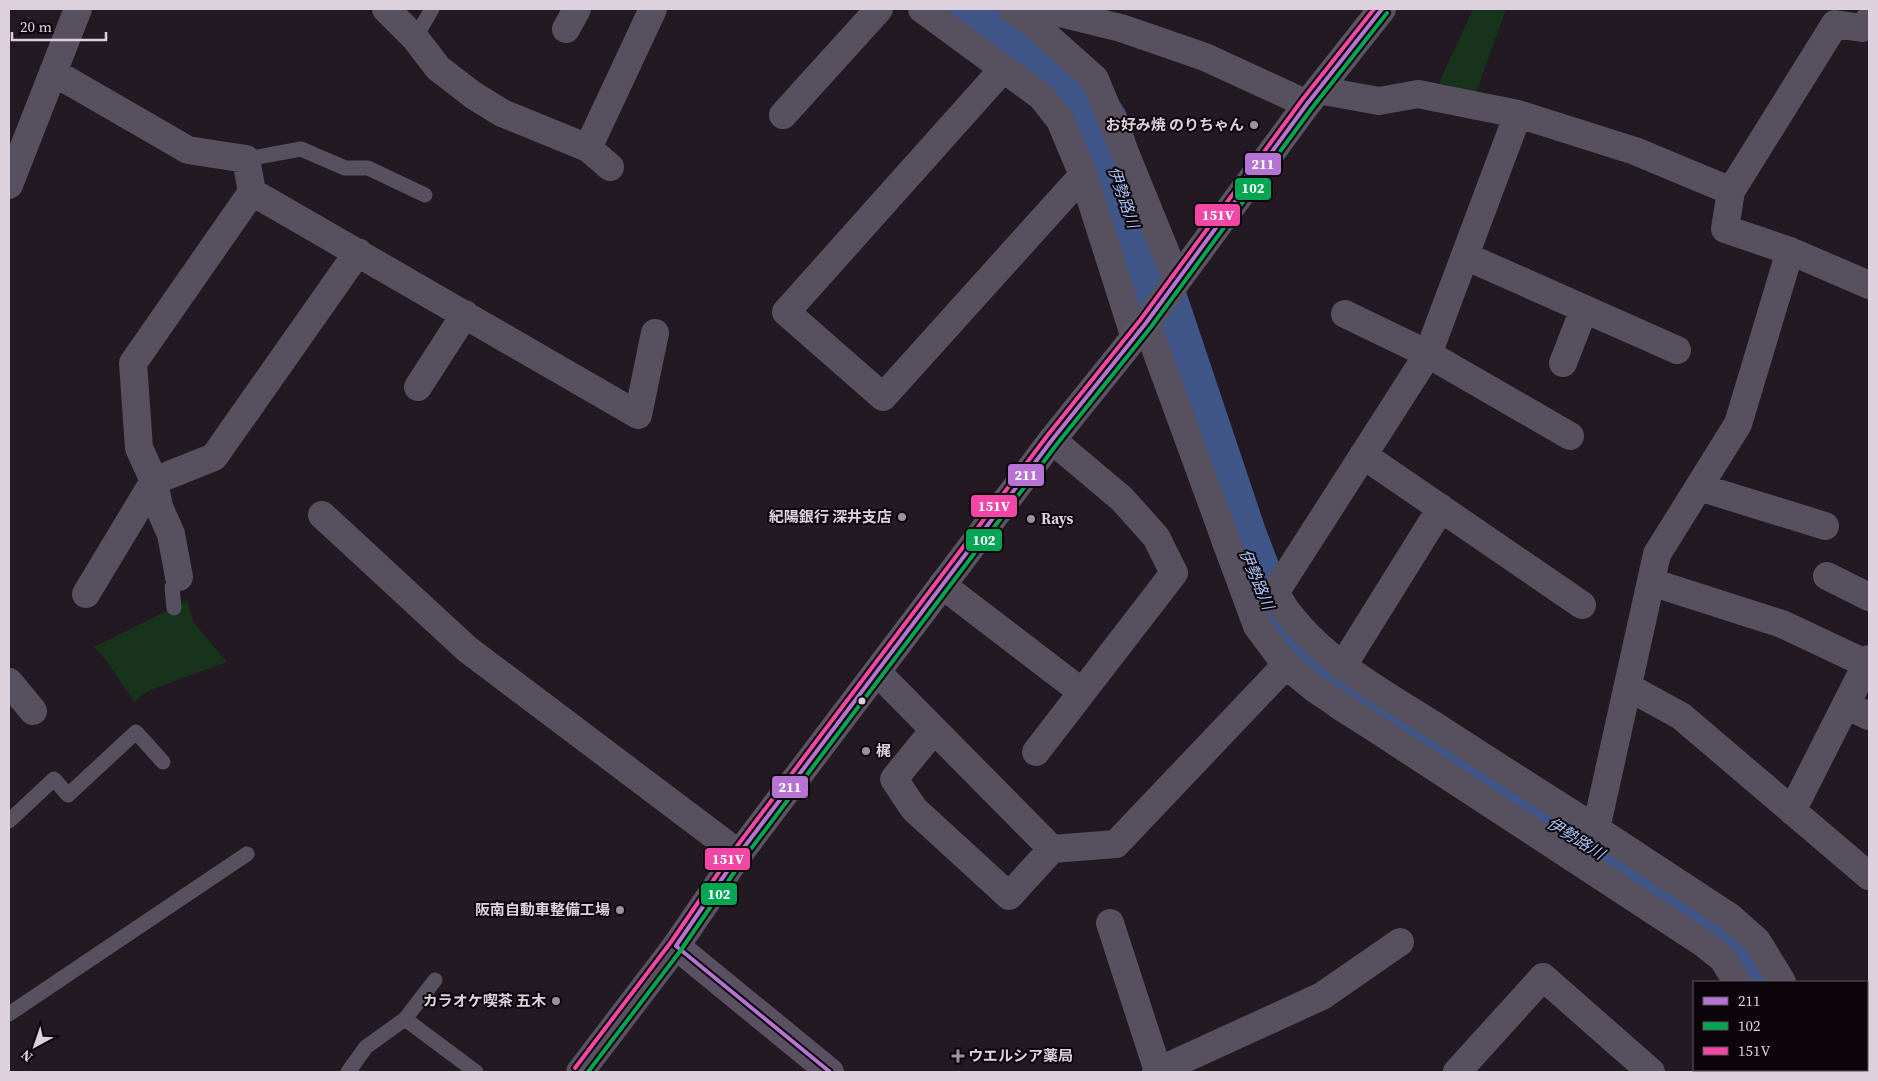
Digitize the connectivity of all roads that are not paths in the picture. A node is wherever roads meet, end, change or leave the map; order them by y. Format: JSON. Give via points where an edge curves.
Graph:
{"nodes":[{"id":1,"x":78,"y":9,"type":"edge"},
{"id":2,"x":386,"y":9,"type":"edge"},
{"id":3,"x":432,"y":9,"type":"edge"},
{"id":4,"x":653,"y":9,"type":"edge"},
{"id":5,"x":879,"y":9,"type":"edge"},
{"id":6,"x":922,"y":9,"type":"edge"},
{"id":7,"x":1012,"y":9,"type":"edge"},
{"id":8,"x":1043,"y":9,"type":"edge"},
{"id":9,"x":1382,"y":9,"type":"edge"},
{"id":10,"x":1869,"y":20,"type":"edge"},
{"id":11,"x":415,"y":38,"type":"junction"},
{"id":12,"x":1003,"y":68,"type":"junction"},
{"id":13,"x":53,"y":72,"type":"junction"},
{"id":14,"x":1312,"y":97,"type":"junction"},
{"id":15,"x":1518,"y":114,"type":"junction"},
{"id":16,"x":783,"y":115,"type":"dead end"},
{"id":17,"x":588,"y":148,"type":"junction"},
{"id":18,"x":246,"y":158,"type":"junction"},
{"id":19,"x":610,"y":167,"type":"dead end"},
{"id":20,"x":1083,"y":175,"type":"junction"},
{"id":21,"x":9,"y":185,"type":"edge"},
{"id":22,"x":1731,"y":191,"type":"junction"},
{"id":23,"x":252,"y":192,"type":"junction"},
{"id":24,"x":425,"y":195,"type":"dead end"},
{"id":25,"x":1790,"y":251,"type":"junction"},
{"id":26,"x":358,"y":252,"type":"junction"},
{"id":27,"x":1465,"y":256,"type":"junction"},
{"id":28,"x":1174,"y":285,"type":"junction"},
{"id":29,"x":1869,"y":285,"type":"edge"},
{"id":30,"x":1584,"y":309,"type":"junction"},
{"id":31,"x":465,"y":314,"type":"junction"},
{"id":32,"x":1345,"y":314,"type":"dead end"},
{"id":33,"x":1143,"y":326,"type":"junction"},
{"id":34,"x":655,"y":333,"type":"dead end"},
{"id":35,"x":1677,"y":350,"type":"dead end"},
{"id":36,"x":1428,"y":354,"type":"junction"},
{"id":37,"x":1563,"y":363,"type":"dead end"},
{"id":38,"x":418,"y":387,"type":"dead end"},
{"id":39,"x":1570,"y":436,"type":"dead end"},
{"id":40,"x":1052,"y":440,"type":"junction"},
{"id":41,"x":1364,"y":455,"type":"junction"},
{"id":42,"x":154,"y":481,"type":"junction"},
{"id":43,"x":1699,"y":487,"type":"junction"},
{"id":44,"x":1441,"y":508,"type":"junction"},
{"id":45,"x":322,"y":515,"type":"dead end"},
{"id":46,"x":1825,"y":526,"type":"dead end"},
{"id":47,"x":1827,"y":576,"type":"dead end"},
{"id":48,"x":179,"y":577,"type":"joint"},
{"id":49,"x":1651,"y":582,"type":"junction"},
{"id":50,"x":942,"y":586,"type":"junction"},
{"id":51,"x":86,"y":594,"type":"dead end"},
{"id":52,"x":1869,"y":597,"type":"edge"},
{"id":53,"x":1582,"y":605,"type":"dead end"},
{"id":54,"x":174,"y":608,"type":"dead end"},
{"id":55,"x":1868,"y":661,"type":"edge"},
{"id":56,"x":1286,"y":665,"type":"junction"},
{"id":57,"x":1342,"y":667,"type":"junction"},
{"id":58,"x":877,"y":672,"type":"junction"},
{"id":59,"x":9,"y":682,"type":"edge"},
{"id":60,"x":1628,"y":687,"type":"junction"},
{"id":61,"x":1082,"y":692,"type":"junction"},
{"id":62,"x":34,"y":711,"type":"dead end"},
{"id":63,"x":1858,"y":711,"type":"edge"},
{"id":64,"x":934,"y":730,"type":"junction"},
{"id":65,"x":1036,"y":752,"type":"dead end"},
{"id":66,"x":162,"y":762,"type":"dead end"},
{"id":67,"x":1792,"y":810,"type":"junction"},
{"id":68,"x":9,"y":821,"type":"edge"},
{"id":69,"x":1596,"y":829,"type":"junction"},
{"id":70,"x":1052,"y":849,"type":"junction"},
{"id":71,"x":247,"y":854,"type":"dead end"},
{"id":72,"x":739,"y":854,"type":"junction"},
{"id":73,"x":1869,"y":876,"type":"edge"},
{"id":74,"x":1110,"y":923,"type":"dead end"},
{"id":75,"x":1400,"y":942,"type":"dead end"},
{"id":76,"x":676,"y":946,"type":"junction"},
{"id":77,"x":436,"y":980,"type":"dead end"},
{"id":78,"x":1735,"y":981,"type":"edge"},
{"id":79,"x":1781,"y":981,"type":"edge"},
{"id":80,"x":9,"y":1014,"type":"edge"},
{"id":81,"x":405,"y":1019,"type":"junction"},
{"id":82,"x":348,"y":1072,"type":"edge"},
{"id":83,"x":476,"y":1072,"type":"edge"},
{"id":84,"x":580,"y":1072,"type":"edge"},
{"id":85,"x":830,"y":1072,"type":"edge"},
{"id":86,"x":1157,"y":1072,"type":"edge"},
{"id":87,"x":1457,"y":1072,"type":"edge"},
{"id":88,"x":1651,"y":1072,"type":"edge"}],
"edges":[{"from":1,"to":13,"type":"street"},
{"from":2,"to":11,"type":"street"},
{"from":3,"to":11,"type":"lane"},
{"from":4,"to":17,"type":"street"},
{"from":5,"to":16,"type":"street"},
{"from":6,"to":12,"type":"street"},
{"from":7,"to":28,"type":"street","via":[[1095,79]]},
{"from":8,"to":14,"type":"street","via":[[1122,28]]},
{"from":9,"to":14,"type":"street"},
{"from":10,"to":22,"type":"street","via":[[1862,28],[1835,24]]},
{"from":11,"to":17,"type":"street","via":[[438,68],[473,95],[502,113]]},
{"from":12,"to":20,"type":"street","via":[[1042,97],[1060,120]]},
{"from":12,"to":20,"type":"street","via":[[786,312],[883,398]]},
{"from":13,"to":18,"type":"street","via":[[188,150]]},
{"from":13,"to":21,"type":"street"},
{"from":14,"to":15,"type":"street","via":[[1379,101],[1418,94]]},
{"from":14,"to":28,"type":"street"},
{"from":15,"to":22,"type":"street","via":[[1635,151]]},
{"from":15,"to":27,"type":"street"},
{"from":17,"to":19,"type":"street"},
{"from":18,"to":23,"type":"street"},
{"from":18,"to":24,"type":"lane","via":[[301,149],[345,168],[368,168]]},
{"from":20,"to":33,"type":"street"},
{"from":22,"to":25,"type":"street","via":[[1725,229]]},
{"from":23,"to":26,"type":"street"},
{"from":23,"to":42,"type":"street","via":[[133,363],[139,448]]},
{"from":25,"to":29,"type":"street"},
{"from":25,"to":43,"type":"street","via":[[1738,424]]},
{"from":26,"to":31,"type":"street"},
{"from":26,"to":42,"type":"street","via":[[214,457]]},
{"from":27,"to":30,"type":"street"},
{"from":27,"to":36,"type":"street"},
{"from":28,"to":33,"type":"street"},
{"from":30,"to":35,"type":"street"},
{"from":30,"to":37,"type":"street"},
{"from":31,"to":34,"type":"street","via":[[638,415]]},
{"from":31,"to":38,"type":"street"},
{"from":32,"to":36,"type":"street"},
{"from":33,"to":40,"type":"street"},
{"from":33,"to":56,"type":"street","via":[[1257,626]]},
{"from":36,"to":39,"type":"street"},
{"from":36,"to":41,"type":"street"},
{"from":40,"to":50,"type":"street"},
{"from":40,"to":61,"type":"street","via":[[1122,499],[1156,538],[1174,573]]},
{"from":41,"to":44,"type":"street"},
{"from":41,"to":57,"type":"street","via":[[1275,594],[1303,630]]},
{"from":42,"to":48,"type":"street","via":[[159,507],[171,534]]},
{"from":42,"to":51,"type":"street"},
{"from":43,"to":46,"type":"street"},
{"from":43,"to":49,"type":"street","via":[[1657,554]]},
{"from":44,"to":53,"type":"street"},
{"from":44,"to":57,"type":"street"},
{"from":45,"to":72,"type":"street","via":[[467,649]]},
{"from":47,"to":52,"type":"street"},
{"from":48,"to":54,"type":"lane","via":[[172,587]]},
{"from":49,"to":55,"type":"street","via":[[1782,624]]},
{"from":49,"to":60,"type":"street"},
{"from":50,"to":58,"type":"street"},
{"from":50,"to":61,"type":"street"},
{"from":55,"to":63,"type":"street"},
{"from":56,"to":70,"type":"street","via":[[1116,844]]},
{"from":56,"to":78,"type":"street","via":[[1315,689],[1703,943],[1724,959]]},
{"from":57,"to":69,"type":"street"},
{"from":58,"to":64,"type":"street"},
{"from":58,"to":72,"type":"street"},
{"from":59,"to":62,"type":"street"},
{"from":60,"to":67,"type":"street","via":[[1681,716]]},
{"from":60,"to":69,"type":"street"},
{"from":61,"to":65,"type":"street"},
{"from":63,"to":67,"type":"street"},
{"from":64,"to":70,"type":"street"},
{"from":64,"to":70,"type":"street","via":[[894,779],[914,809],[1009,896]]},
{"from":66,"to":68,"type":"lane","via":[[136,732],[68,795],[54,779]]},
{"from":67,"to":73,"type":"street"},
{"from":69,"to":79,"type":"street","via":[[1730,917],[1757,941]]},
{"from":71,"to":80,"type":"lane"},
{"from":72,"to":76,"type":"street"},
{"from":74,"to":86,"type":"street"},
{"from":75,"to":86,"type":"street","via":[[1322,996]]},
{"from":76,"to":84,"type":"main road"},
{"from":76,"to":85,"type":"main road"},
{"from":77,"to":81,"type":"lane"},
{"from":81,"to":82,"type":"lane","via":[[366,1047]]},
{"from":81,"to":83,"type":"lane"},
{"from":87,"to":88,"type":"street","via":[[1543,977]]}]}
